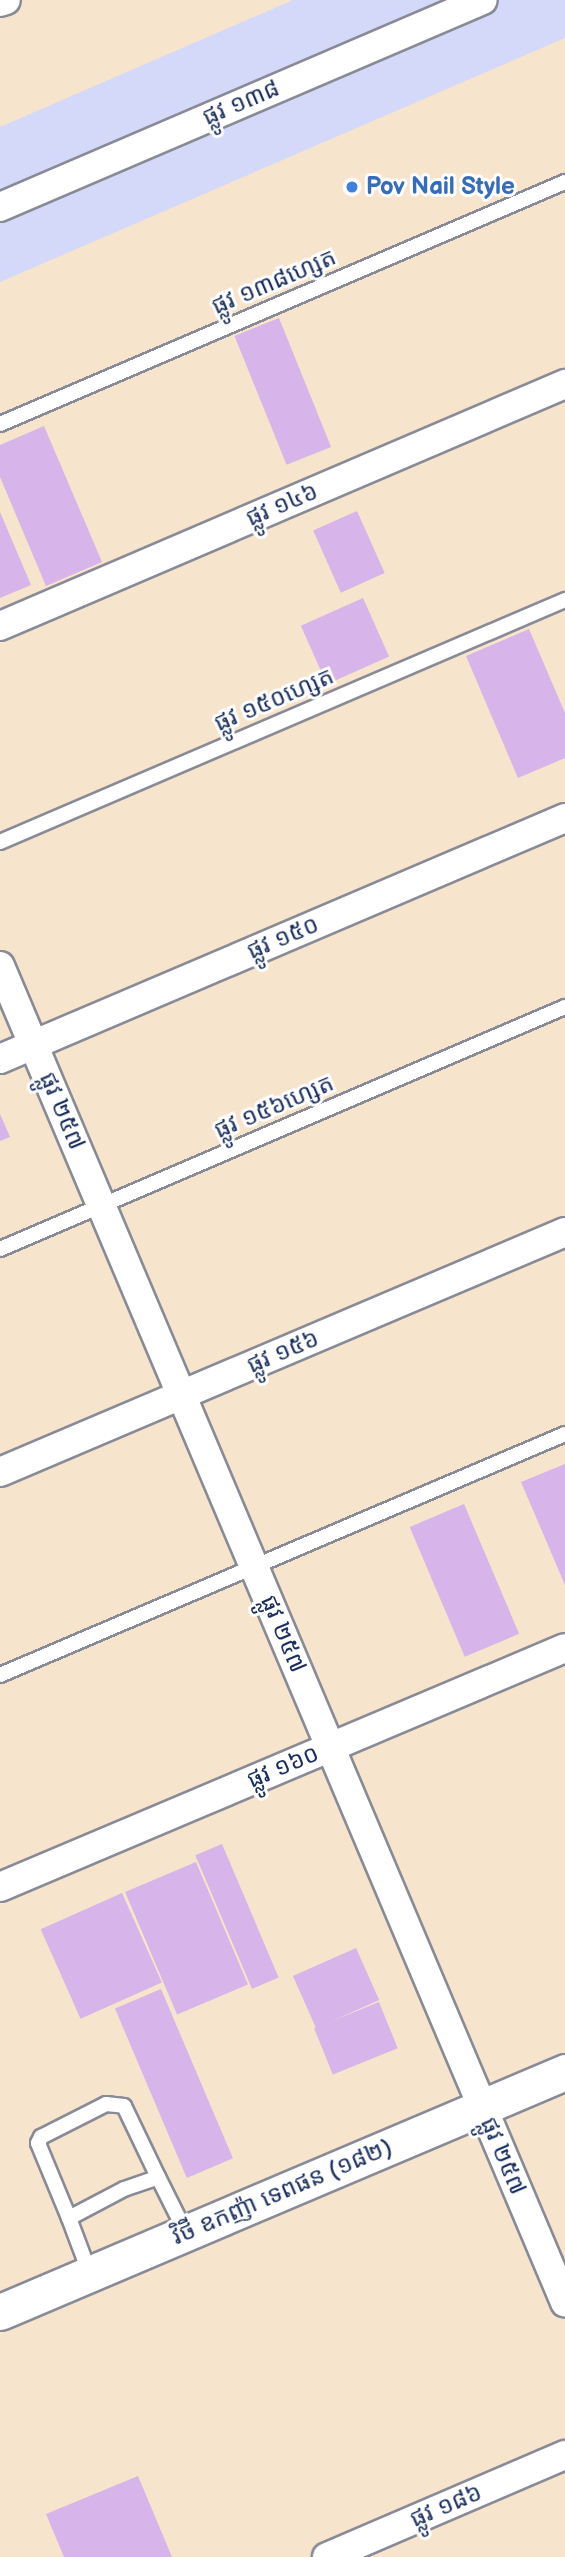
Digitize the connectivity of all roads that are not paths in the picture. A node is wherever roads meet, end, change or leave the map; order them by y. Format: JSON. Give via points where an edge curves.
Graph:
{"nodes":[{"id":1,"x":6,"y":0,"type":"edge"},
{"id":2,"x":483,"y":0,"type":"edge"},
{"id":3,"x":0,"y":2,"type":"edge"},
{"id":4,"x":565,"y":182,"type":"edge"},
{"id":5,"x":0,"y":207,"type":"edge"},
{"id":6,"x":565,"y":384,"type":"edge"},
{"id":7,"x":0,"y":424,"type":"edge"},
{"id":8,"x":565,"y":600,"type":"edge"},
{"id":9,"x":0,"y":626,"type":"edge"},
{"id":10,"x":565,"y":818,"type":"edge"},
{"id":11,"x":0,"y":842,"type":"edge"},
{"id":12,"x":0,"y":966,"type":"edge"},
{"id":13,"x":565,"y":1007,"type":"edge"},
{"id":14,"x":34,"y":1045,"type":"junction"},
{"id":15,"x":0,"y":1059,"type":"edge"},
{"id":16,"x":102,"y":1206,"type":"junction"},
{"id":17,"x":565,"y":1232,"type":"edge"},
{"id":18,"x":0,"y":1249,"type":"edge"},
{"id":19,"x":181,"y":1395,"type":"junction"},
{"id":20,"x":565,"y":1434,"type":"edge"},
{"id":21,"x":0,"y":1472,"type":"edge"},
{"id":22,"x":254,"y":1566,"type":"junction"},
{"id":23,"x":565,"y":1648,"type":"edge"},
{"id":24,"x":0,"y":1675,"type":"edge"},
{"id":25,"x":331,"y":1747,"type":"junction"},
{"id":26,"x":0,"y":1887,"type":"edge"},
{"id":27,"x":565,"y":2071,"type":"edge"},
{"id":28,"x":483,"y":2107,"type":"junction"},
{"id":29,"x":158,"y":2177,"type":"junction"},
{"id":30,"x":69,"y":2218,"type":"junction"},
{"id":31,"x":186,"y":2233,"type":"junction"},
{"id":32,"x":90,"y":2273,"type":"junction"},
{"id":33,"x":565,"y":2302,"type":"edge"},
{"id":34,"x":0,"y":2312,"type":"edge"},
{"id":35,"x":565,"y":2455,"type":"edge"},
{"id":36,"x":327,"y":2557,"type":"edge"}],
"edges":[{"from":1,"to":3,"type":"street"},
{"from":2,"to":5,"type":"street","name":"ផ្លូវ ១៣៨"},
{"from":4,"to":7,"type":"lane","name":"ផ្លូវ ១៣៨ហ្សេត"},
{"from":6,"to":9,"type":"street","name":"ផ្លូវ ១៤៦"},
{"from":8,"to":11,"type":"lane","name":"ផ្លូវ ១៥០ហ្សេត"},
{"from":10,"to":14,"type":"street","name":"ផ្លូវ ១៥០"},
{"from":12,"to":14,"type":"street","name":"ផ្លូវ ២៥៧"},
{"from":13,"to":16,"type":"lane","name":"ផ្លូវ ១៥៦ហ្សេត"},
{"from":14,"to":15,"type":"street","name":"ផ្លូវ ១៥០"},
{"from":14,"to":16,"type":"street","name":"ផ្លូវ ២៥៧"},
{"from":16,"to":18,"type":"lane","name":"ផ្លូវ ១៥៦ហ្សេត"},
{"from":16,"to":19,"type":"street","name":"ផ្លូវ ២៥៧"},
{"from":17,"to":19,"type":"street","name":"ផ្លូវ ១៥៦"},
{"from":19,"to":21,"type":"street","name":"ផ្លូវ ១៥៦"},
{"from":19,"to":22,"type":"street","name":"ផ្លូវ ២៥៧"},
{"from":20,"to":22,"type":"lane"},
{"from":22,"to":24,"type":"lane"},
{"from":22,"to":25,"type":"street","name":"ផ្លូវ ២៥៧"},
{"from":23,"to":25,"type":"street","name":"ផ្លូវ ១៦០"},
{"from":25,"to":26,"type":"street","name":"ផ្លូវ ១៦០"},
{"from":25,"to":28,"type":"street","name":"ផ្លូវ ២៥៧"},
{"from":27,"to":28,"type":"street","name":"វិថី ឧកញ៉ា ទេពផន (១៨២)"},
{"from":28,"to":31,"type":"street","name":"វិថី ឧកញ៉ា ទេពផន (១៨២)"},
{"from":28,"to":33,"type":"street","name":"ផ្លូវ ២៥៧"},
{"from":29,"to":30,"type":"lane"},
{"from":29,"to":30,"type":"lane","via":[[124,2106],[106,2104],[38,2143]]},
{"from":29,"to":31,"type":"lane"},
{"from":30,"to":32,"type":"lane"},
{"from":31,"to":32,"type":"street","name":"វិថី ឧកញ៉ា ទេពផន (១៨២)"},
{"from":32,"to":34,"type":"street","name":"វិថី ឧកញ៉ា ទេពផន (១៨២)"},
{"from":35,"to":36,"type":"street","name":"ផ្លូវ ១៨៦"}]}
